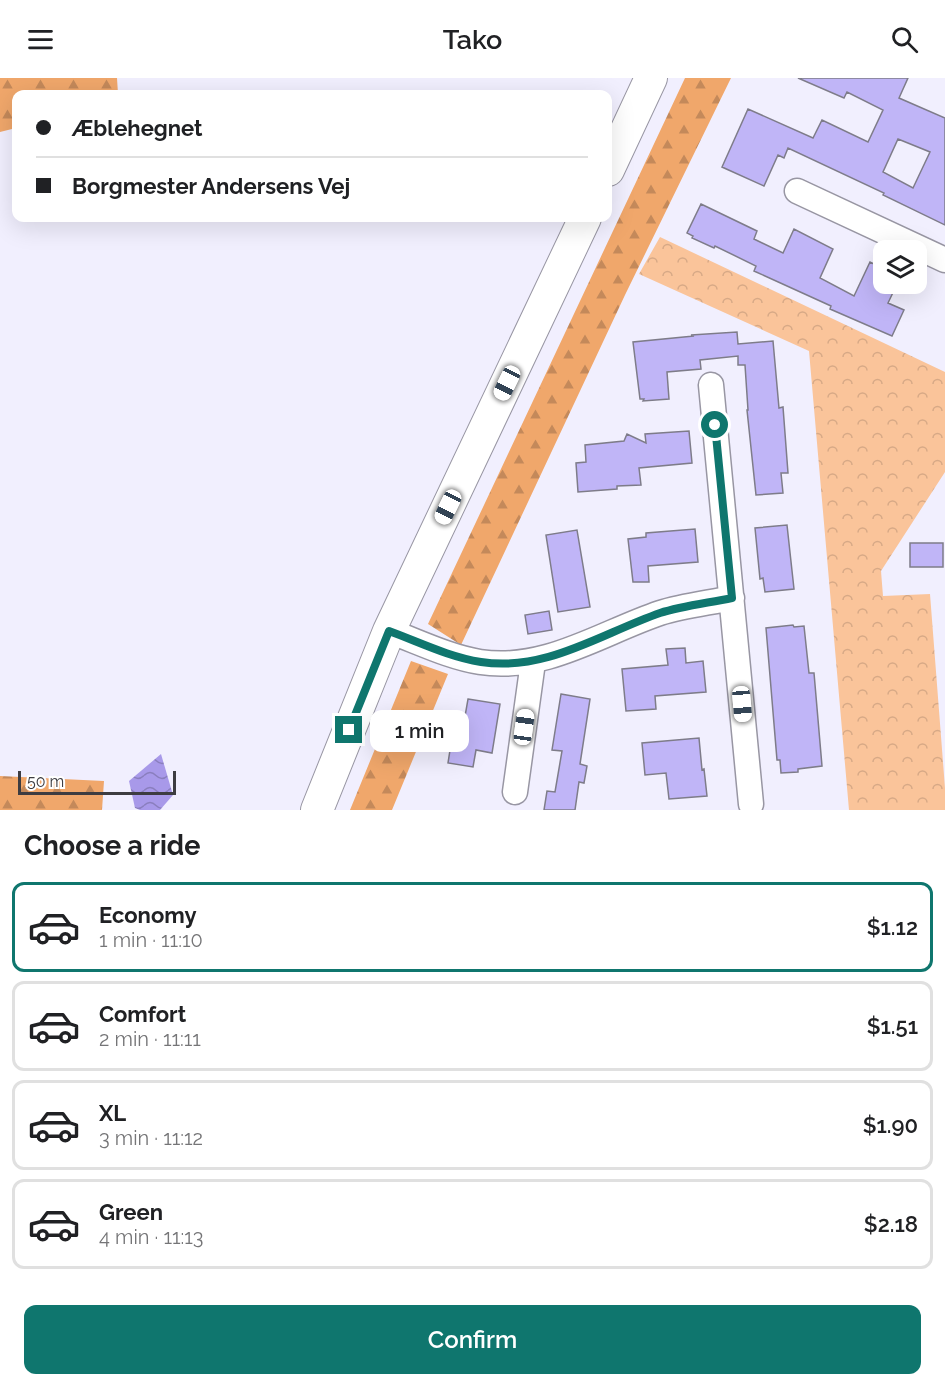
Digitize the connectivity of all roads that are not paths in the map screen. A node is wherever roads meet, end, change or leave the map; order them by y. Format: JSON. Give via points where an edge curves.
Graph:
{"nodes":[{"id":1,"x":651,"y":78,"type":"edge"},
{"id":2,"x":612,"y":161,"type":"edge"},
{"id":3,"x":797,"y":191,"type":"dead end"},
{"id":4,"x":583,"y":222,"type":"edge"},
{"id":5,"x":945,"y":260,"type":"edge"},
{"id":6,"x":711,"y":385,"type":"dead end"},
{"id":7,"x":732,"y":598,"type":"junction"},
{"id":8,"x":389,"y":631,"type":"junction"},
{"id":9,"x":533,"y":662,"type":"junction"},
{"id":10,"x":515,"y":792,"type":"dead end"},
{"id":11,"x":751,"y":804,"type":"dead end"},
{"id":12,"x":317,"y":810,"type":"edge"}],
"edges":[{"from":1,"to":2,"type":"street"},
{"from":3,"to":5,"type":"street"},
{"from":4,"to":8,"type":"street"},
{"from":6,"to":7,"type":"street"},
{"from":7,"to":9,"type":"street","via":[[662,612]]},
{"from":7,"to":11,"type":"street"},
{"from":8,"to":9,"type":"street","via":[[481,662]]},
{"from":8,"to":12,"type":"street"},
{"from":9,"to":10,"type":"street"}]}
